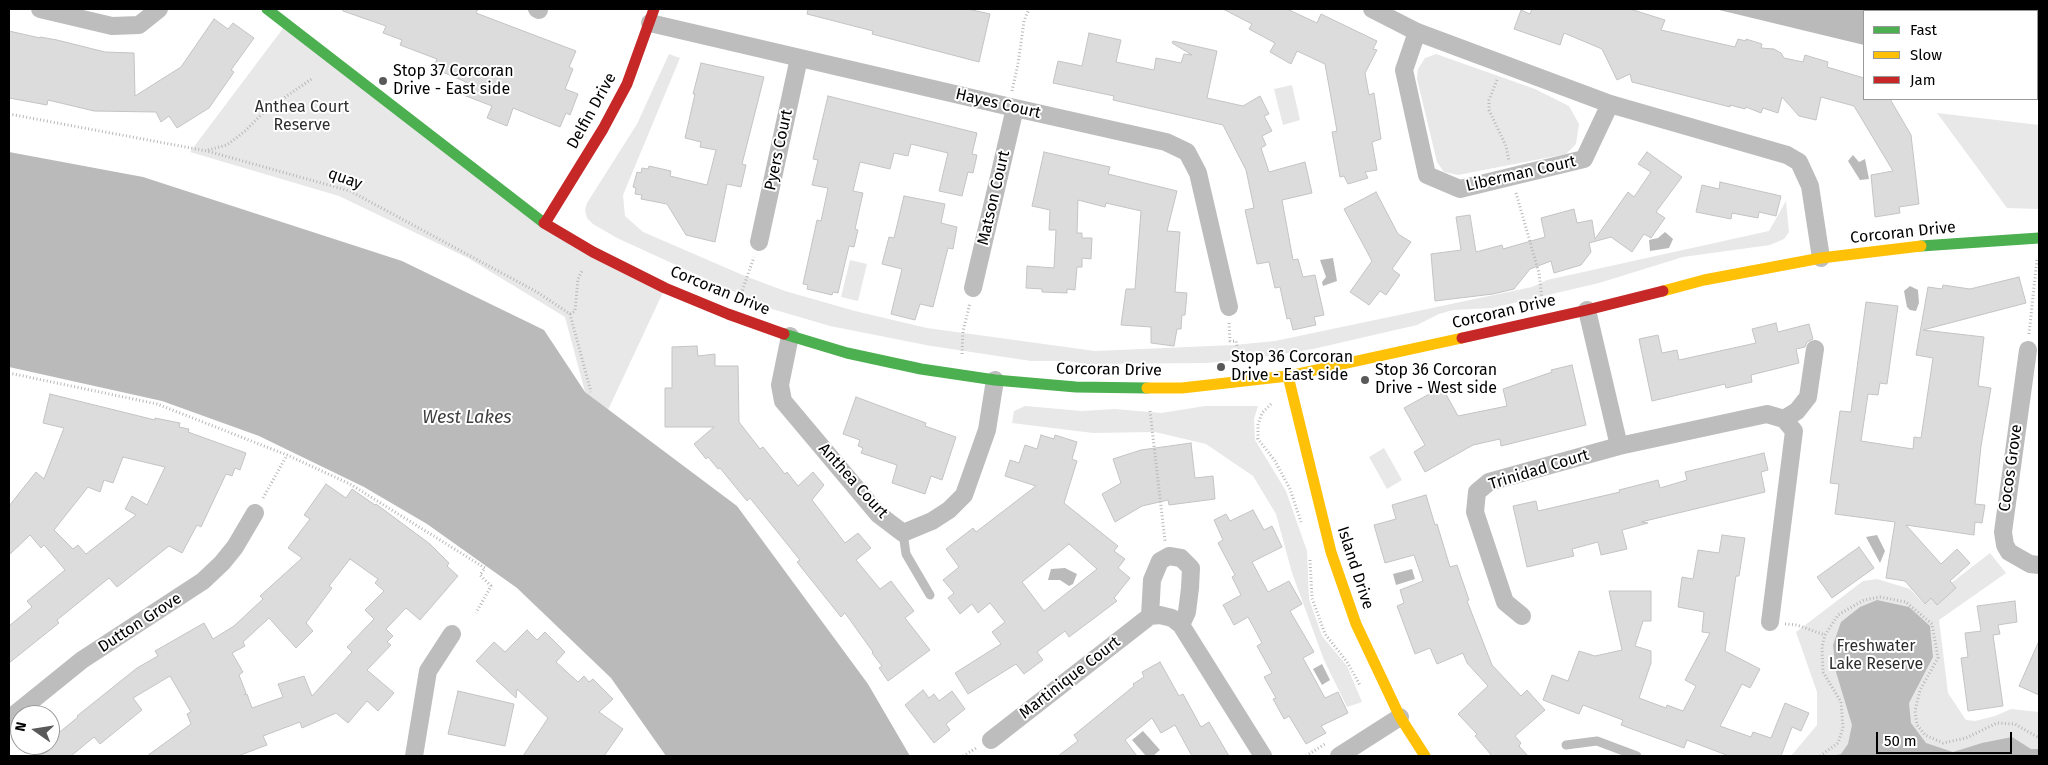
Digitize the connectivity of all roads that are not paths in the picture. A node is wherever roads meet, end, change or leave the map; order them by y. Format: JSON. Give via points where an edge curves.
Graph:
{"nodes":[{"id":1,"x":40,"y":9,"type":"edge"},
{"id":2,"x":160,"y":9,"type":"edge"},
{"id":3,"x":266,"y":9,"type":"edge"},
{"id":4,"x":1372,"y":9,"type":"edge"},
{"id":5,"x":652,"y":16,"type":"edge"},
{"id":6,"x":1417,"y":32,"type":"junction"},
{"id":7,"x":799,"y":58,"type":"junction"},
{"id":8,"x":1610,"y":104,"type":"junction"},
{"id":9,"x":1015,"y":108,"type":"junction"},
{"id":10,"x":545,"y":223,"type":"junction"},
{"id":11,"x":2039,"y":238,"type":"edge"},
{"id":12,"x":759,"y":242,"type":"road end"},
{"id":13,"x":1822,"y":258,"type":"junction"},
{"id":14,"x":973,"y":288,"type":"road end"},
{"id":15,"x":1229,"y":307,"type":"road end"},
{"id":16,"x":1587,"y":310,"type":"junction"},
{"id":17,"x":790,"y":336,"type":"junction"},
{"id":18,"x":1816,"y":349,"type":"dead end"},
{"id":19,"x":2028,"y":350,"type":"road end"},
{"id":20,"x":1288,"y":376,"type":"junction"},
{"id":21,"x":995,"y":380,"type":"junction"},
{"id":22,"x":1784,"y":420,"type":"junction"},
{"id":23,"x":1619,"y":446,"type":"junction"},
{"id":24,"x":255,"y":513,"type":"road end"},
{"id":25,"x":903,"y":533,"type":"junction"},
{"id":26,"x":2039,"y":565,"type":"edge"},
{"id":27,"x":930,"y":595,"type":"dead end"},
{"id":28,"x":1150,"y":616,"type":"junction"},
{"id":29,"x":1522,"y":616,"type":"dead end"},
{"id":30,"x":1770,"y":622,"type":"road end"},
{"id":31,"x":1181,"y":625,"type":"junction"},
{"id":32,"x":452,"y":634,"type":"dead end"},
{"id":33,"x":1400,"y":718,"type":"junction"},
{"id":34,"x":9,"y":719,"type":"edge"},
{"id":35,"x":991,"y":740,"type":"dead end"},
{"id":36,"x":1566,"y":745,"type":"dead end"},
{"id":37,"x":414,"y":756,"type":"edge"},
{"id":38,"x":1263,"y":756,"type":"edge"},
{"id":39,"x":1339,"y":756,"type":"edge"},
{"id":40,"x":1425,"y":756,"type":"edge"},
{"id":41,"x":1637,"y":756,"type":"edge"}],
"edges":[{"from":1,"to":2,"type":"street","via":[[112,26],[139,24]]},
{"from":3,"to":10,"type":"street","name":"Corcoran Drive"},
{"from":4,"to":6,"type":"street"},
{"from":5,"to":7,"type":"street","name":"Hayes Court"},
{"from":5,"to":10,"type":"street","name":"Delfin Drive","via":[[627,84]]},
{"from":6,"to":8,"type":"street"},
{"from":6,"to":8,"type":"street","name":"Liberman Court","via":[[1404,70],[1427,175],[1460,189],[1584,159]]},
{"from":7,"to":9,"type":"street","name":"Hayes Court"},
{"from":7,"to":12,"type":"street","name":"Pyers Court"},
{"from":8,"to":13,"type":"street","via":[[1787,155],[1799,162],[1810,186]]},
{"from":9,"to":14,"type":"street","name":"Matson Court"},
{"from":9,"to":15,"type":"street","name":"Hayes Court","via":[[1166,142],[1187,152],[1198,173]]},
{"from":10,"to":17,"type":"street","name":"Corcoran Drive","via":[[593,252],[665,288]]},
{"from":11,"to":13,"type":"street","name":"Corcoran Drive","via":[[1931,245]]},
{"from":13,"to":16,"type":"street","name":"Corcoran Drive","via":[[1704,280]]},
{"from":16,"to":20,"type":"street","name":"Corcoran Drive"},
{"from":16,"to":23,"type":"street"},
{"from":17,"to":21,"type":"street","name":"Corcoran Drive","via":[[912,367]]},
{"from":17,"to":25,"type":"street","name":"Anthea Court","via":[[780,385],[783,401],[878,514]]},
{"from":18,"to":22,"type":"street","via":[[1808,397]]},
{"from":19,"to":26,"type":"street","name":"Cocos Grove","via":[[2002,532],[2009,552],[2030,564]]},
{"from":20,"to":21,"type":"street","name":"Corcoran Drive","via":[[1182,388],[1076,387]]},
{"from":20,"to":33,"type":"street","name":"Island Drive","via":[[1331,552],[1356,624]]},
{"from":21,"to":25,"type":"street","via":[[987,430],[964,495],[932,521]]},
{"from":22,"to":23,"type":"street","name":"Trinidad Court","via":[[1767,414]]},
{"from":22,"to":30,"type":"street","via":[[1794,431]]},
{"from":23,"to":29,"type":"street","name":"Trinidad Court","via":[[1488,482],[1477,492],[1475,512],[1505,602]]},
{"from":24,"to":34,"type":"street","name":"Dutton Grove","via":[[235,547],[203,581],[82,660]]},
{"from":25,"to":27,"type":"lane","via":[[906,554]]},
{"from":28,"to":31,"type":"street","via":[[1172,618]]},
{"from":28,"to":31,"type":"street","via":[[1152,580],[1160,561],[1169,556],[1181,558],[1191,568],[1187,612]]},
{"from":28,"to":35,"type":"street","name":"Martinique Court"},
{"from":31,"to":38,"type":"street"},
{"from":32,"to":37,"type":"street","via":[[428,671]]},
{"from":33,"to":39,"type":"street"},
{"from":33,"to":40,"type":"street","name":"Island Drive"},
{"from":36,"to":41,"type":"lane","via":[[1597,741]]}]}
